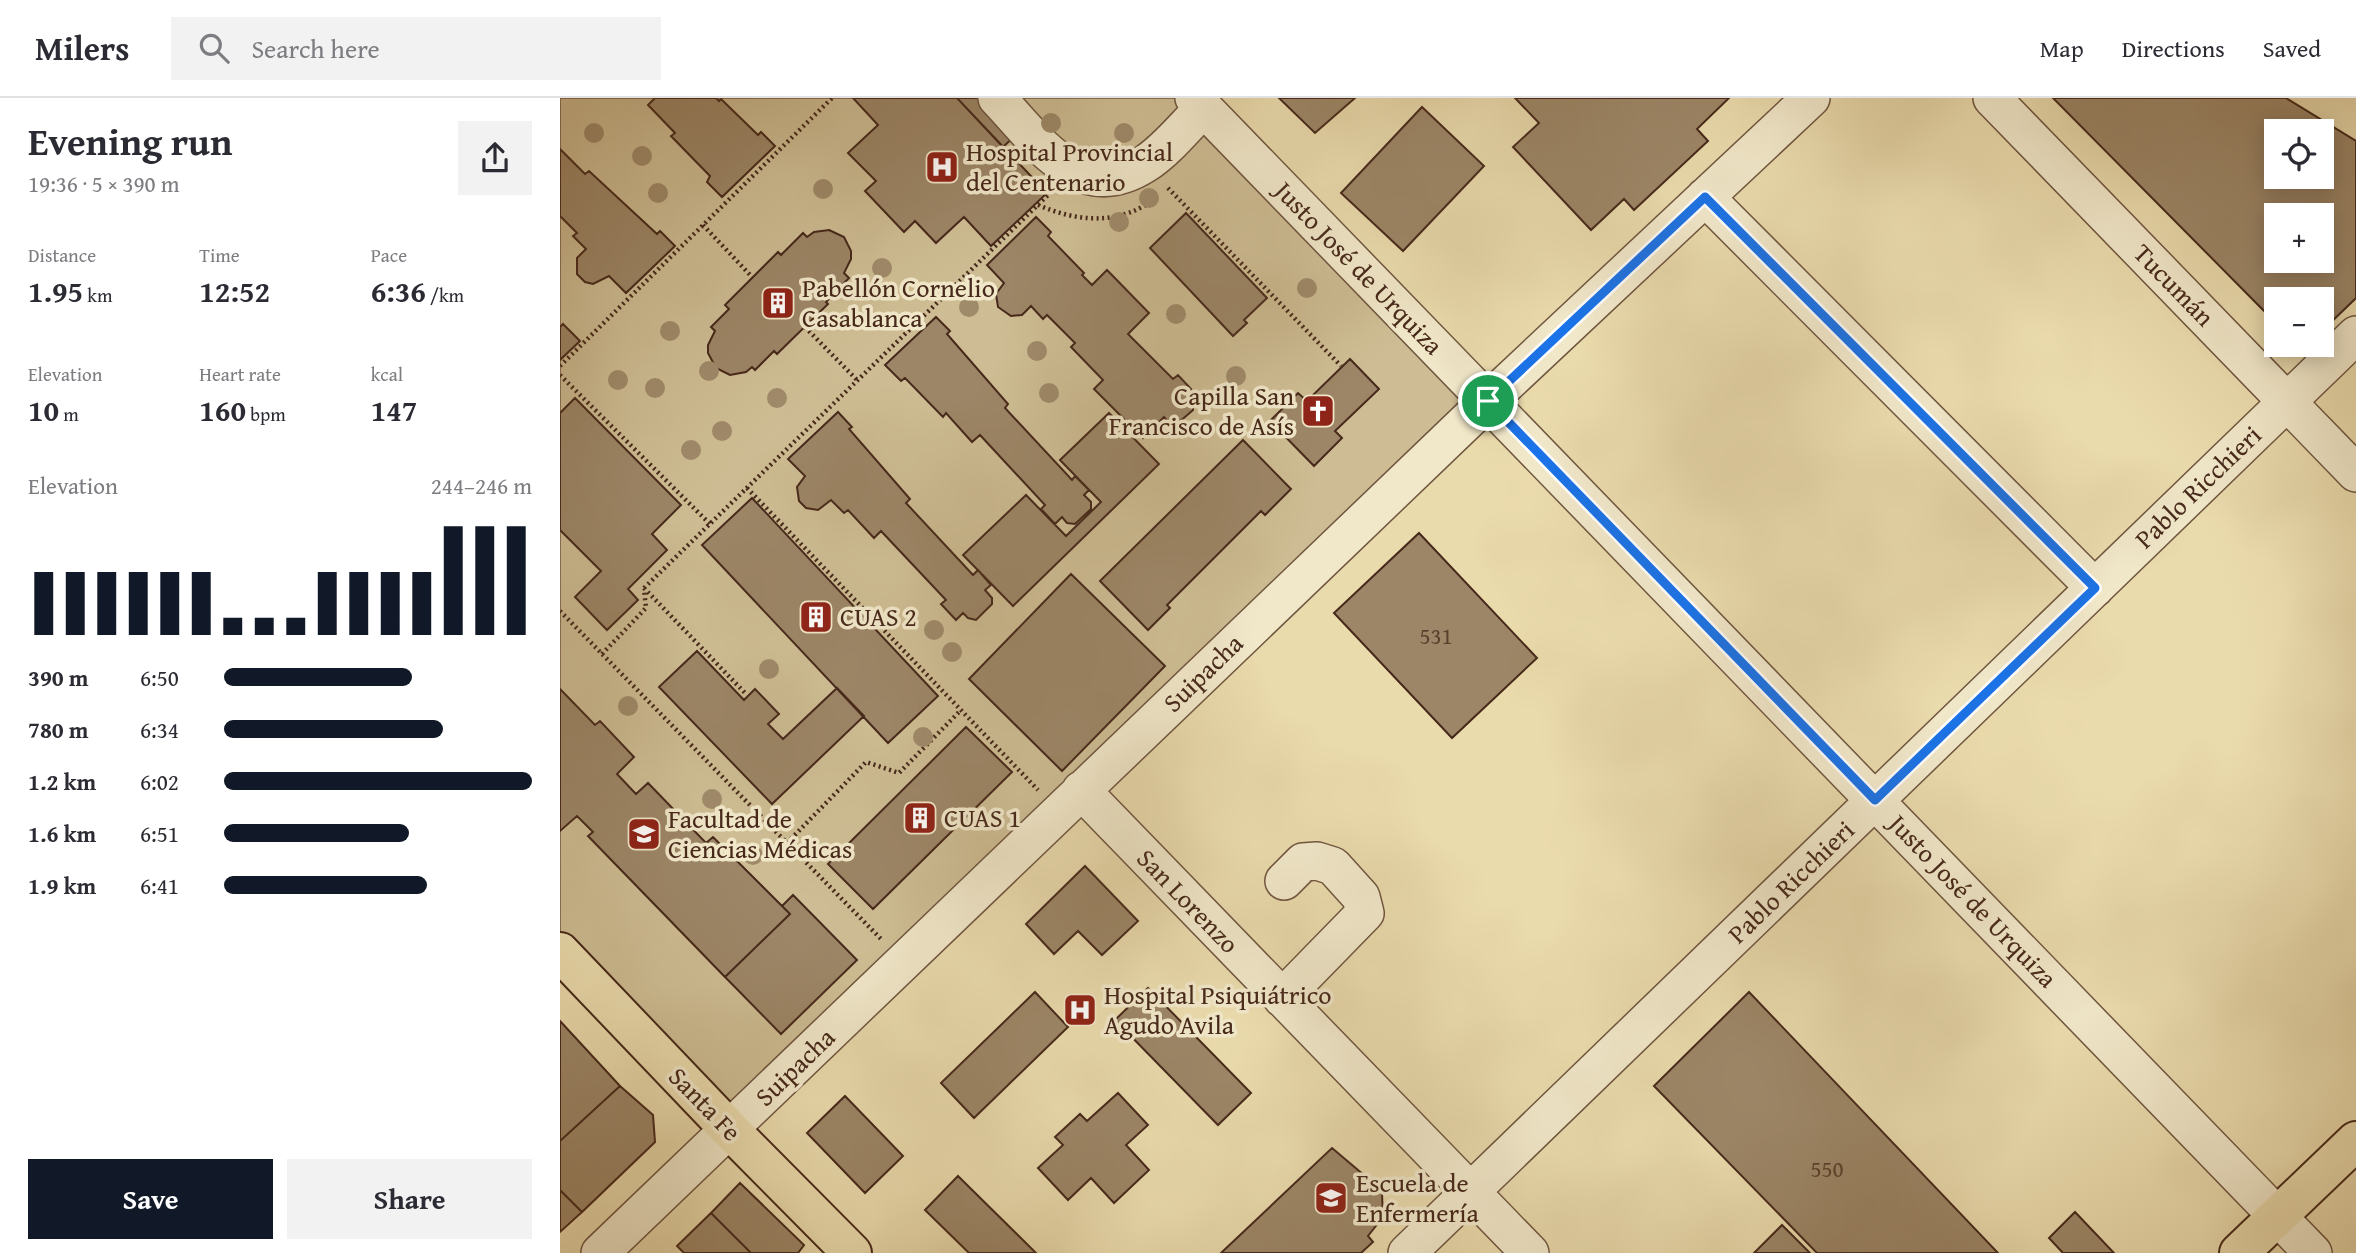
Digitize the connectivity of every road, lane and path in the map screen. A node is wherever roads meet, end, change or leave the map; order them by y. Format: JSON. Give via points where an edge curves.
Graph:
{"nodes":[{"id":1,"x":832,"y":98,"type":"edge"},
{"id":2,"x":997,"y":98,"type":"edge"},
{"id":3,"x":1811,"y":98,"type":"edge"},
{"id":4,"x":1992,"y":98,"type":"edge"},
{"id":5,"x":1199,"y":103,"type":"edge"},
{"id":6,"x":1074,"y":171,"type":"junction"},
{"id":7,"x":1705,"y":197,"type":"junction"},
{"id":8,"x":1038,"y":205,"type":"junction"},
{"id":9,"x":703,"y":225,"type":"junction"},
{"id":10,"x":753,"y":278,"type":"dead end"},
{"id":11,"x":805,"y":327,"type":"dead end"},
{"id":12,"x":2356,"y":335,"type":"edge"},
{"id":13,"x":560,"y":366,"type":"edge"},
{"id":14,"x":1341,"y":366,"type":"dead end"},
{"id":15,"x":560,"y":375,"type":"edge"},
{"id":16,"x":858,"y":381,"type":"junction"},
{"id":17,"x":1488,"y":401,"type":"junction"},
{"id":18,"x":2288,"y":401,"type":"junction"},
{"id":19,"x":2356,"y":473,"type":"edge"},
{"id":20,"x":747,"y":488,"type":"junction"},
{"id":21,"x":710,"y":524,"type":"junction"},
{"id":22,"x":644,"y":588,"type":"junction"},
{"id":23,"x":2095,"y":588,"type":"junction"},
{"id":24,"x":560,"y":611,"type":"edge"},
{"id":25,"x":602,"y":654,"type":"junction"},
{"id":26,"x":745,"y":693,"type":"dead end"},
{"id":27,"x":961,"y":710,"type":"junction"},
{"id":28,"x":1875,"y":800,"type":"junction"},
{"id":29,"x":1070,"y":801,"type":"junction"},
{"id":30,"x":787,"y":843,"type":"junction"},
{"id":31,"x":1284,"y":881,"type":"dead end"},
{"id":32,"x":560,"y":952,"type":"edge"},
{"id":33,"x":904,"y":962,"type":"junction"},
{"id":34,"x":1282,"y":998,"type":"junction"},
{"id":35,"x":730,"y":1130,"type":"junction"},
{"id":36,"x":2356,"y":1141,"type":"edge"},
{"id":37,"x":1471,"y":1192,"type":"junction"},
{"id":38,"x":2277,"y":1216,"type":"junction"},
{"id":39,"x":600,"y":1253,"type":"edge"},
{"id":40,"x":852,"y":1253,"type":"edge"},
{"id":41,"x":1407,"y":1253,"type":"edge"},
{"id":42,"x":1530,"y":1253,"type":"edge"},
{"id":43,"x":2239,"y":1253,"type":"edge"},
{"id":44,"x":2313,"y":1253,"type":"edge"}],
"edges":[{"from":1,"to":9,"type":"path"},
{"from":2,"to":6,"type":"street","via":[[1056,160]]},
{"from":3,"to":7,"type":"street","name":"Suipacha"},
{"from":4,"to":18,"type":"street","name":"Tucumán"},
{"from":5,"to":6,"type":"street","via":[[1146,163],[1099,180]]},
{"from":5,"to":17,"type":"street","name":"Justo José de Urquiza"},
{"from":6,"to":8,"type":"path"},
{"from":7,"to":17,"type":"street","name":"Suipacha"},
{"from":7,"to":23,"type":"street"},
{"from":8,"to":14,"type":"path","via":[[1062,215],[1096,220],[1149,203],[1169,187]]},
{"from":8,"to":16,"type":"path"},
{"from":9,"to":10,"type":"path"},
{"from":9,"to":13,"type":"path"},
{"from":11,"to":16,"type":"path"},
{"from":12,"to":18,"type":"street","name":"Pablo Ricchieri"},
{"from":15,"to":21,"type":"path"},
{"from":16,"to":20,"type":"path"},
{"from":17,"to":28,"type":"street","name":"Justo José de Urquiza"},
{"from":17,"to":29,"type":"street","name":"Suipacha"},
{"from":18,"to":19,"type":"street","name":"Tucumán"},
{"from":18,"to":23,"type":"street","name":"Pablo Ricchieri"},
{"from":20,"to":21,"type":"path"},
{"from":20,"to":27,"type":"path"},
{"from":21,"to":22,"type":"path"},
{"from":22,"to":25,"type":"path","via":[[646,608]]},
{"from":22,"to":26,"type":"path"},
{"from":23,"to":28,"type":"street","name":"Pablo Ricchieri"},
{"from":24,"to":25,"type":"path"},
{"from":25,"to":30,"type":"path"},
{"from":27,"to":29,"type":"path"},
{"from":27,"to":30,"type":"path","via":[[899,773],[866,762]]},
{"from":28,"to":37,"type":"street","name":"Pablo Ricchieri"},
{"from":28,"to":38,"type":"street","name":"Justo José de Urquiza"},
{"from":29,"to":33,"type":"street","name":"Suipacha"},
{"from":29,"to":34,"type":"street","name":"San Lorenzo"},
{"from":30,"to":33,"type":"path"},
{"from":31,"to":34,"type":"street","via":[[1303,862],[1333,866],[1361,897],[1365,913]]},
{"from":32,"to":35,"type":"main road","name":"Santa Fe"},
{"from":33,"to":35,"type":"street","name":"Suipacha"},
{"from":34,"to":37,"type":"street","name":"San Lorenzo"},
{"from":35,"to":39,"type":"street","name":"Suipacha"},
{"from":35,"to":40,"type":"main road","name":"Santa Fe"},
{"from":36,"to":38,"type":"main road"},
{"from":37,"to":41,"type":"street","name":"Pablo Ricchieri"},
{"from":37,"to":42,"type":"street","name":"San Lorenzo"},
{"from":38,"to":43,"type":"main road"},
{"from":38,"to":44,"type":"street","name":"Justo José de Urquiza"}]}
